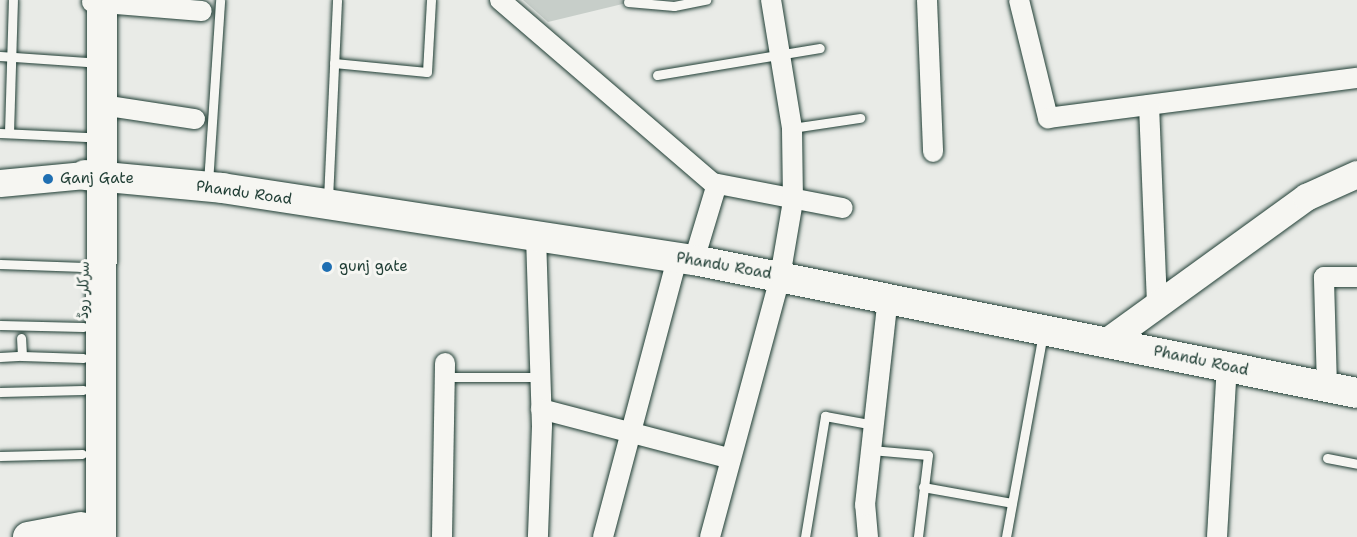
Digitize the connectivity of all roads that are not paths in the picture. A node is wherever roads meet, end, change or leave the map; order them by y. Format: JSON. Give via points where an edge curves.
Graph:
{"nodes":[{"id":1,"x":13,"y":0,"type":"edge"},
{"id":2,"x":220,"y":0,"type":"edge"},
{"id":3,"x":337,"y":0,"type":"edge"},
{"id":4,"x":431,"y":0,"type":"edge"},
{"id":5,"x":500,"y":0,"type":"edge"},
{"id":6,"x":706,"y":0,"type":"edge"},
{"id":7,"x":771,"y":0,"type":"edge"},
{"id":8,"x":927,"y":0,"type":"edge"},
{"id":9,"x":1018,"y":0,"type":"edge"},
{"id":10,"x":95,"y":1,"type":"edge"},
{"id":11,"x":628,"y":2,"type":"dead end"},
{"id":12,"x":202,"y":11,"type":"dead end"},
{"id":13,"x":820,"y":48,"type":"dead end"},
{"id":14,"x":780,"y":55,"type":"junction"},
{"id":15,"x":0,"y":56,"type":"edge"},
{"id":16,"x":11,"y":57,"type":"junction"},
{"id":17,"x":87,"y":62,"type":"junction"},
{"id":18,"x":334,"y":63,"type":"junction"},
{"id":19,"x":657,"y":75,"type":"dead end"},
{"id":20,"x":1357,"y":78,"type":"edge"},
{"id":21,"x":102,"y":105,"type":"junction"},
{"id":22,"x":1149,"y":105,"type":"junction"},
{"id":23,"x":860,"y":118,"type":"dead end"},
{"id":24,"x":195,"y":119,"type":"dead end"},
{"id":25,"x":792,"y":128,"type":"junction"},
{"id":26,"x":4,"y":133,"type":"edge"},
{"id":27,"x":86,"y":137,"type":"junction"},
{"id":28,"x":933,"y":152,"type":"dead end"},
{"id":29,"x":1357,"y":174,"type":"edge"},
{"id":30,"x":94,"y":176,"type":"junction"},
{"id":31,"x":0,"y":183,"type":"edge"},
{"id":32,"x":717,"y":184,"type":"junction"},
{"id":33,"x":208,"y":187,"type":"junction"},
{"id":34,"x":793,"y":201,"type":"junction"},
{"id":35,"x":328,"y":205,"type":"junction"},
{"id":36,"x":843,"y":208,"type":"dead end"},
{"id":37,"x":536,"y":236,"type":"junction"},
{"id":38,"x":686,"y":259,"type":"junction"},
{"id":39,"x":0,"y":264,"type":"edge"},
{"id":40,"x":84,"y":267,"type":"junction"},
{"id":41,"x":780,"y":277,"type":"junction"},
{"id":42,"x":1357,"y":277,"type":"edge"},
{"id":43,"x":888,"y":298,"type":"junction"},
{"id":44,"x":1157,"y":305,"type":"junction"},
{"id":45,"x":0,"y":325,"type":"edge"},
{"id":46,"x":84,"y":327,"type":"junction"},
{"id":47,"x":1044,"y":329,"type":"junction"},
{"id":48,"x":21,"y":338,"type":"dead end"},
{"id":49,"x":1107,"y":341,"type":"junction"},
{"id":50,"x":22,"y":356,"type":"junction"},
{"id":51,"x":0,"y":357,"type":"edge"},
{"id":52,"x":83,"y":358,"type":"junction"},
{"id":53,"x":1227,"y":366,"type":"junction"},
{"id":54,"x":444,"y":370,"type":"joint"},
{"id":55,"x":540,"y":377,"type":"junction"},
{"id":56,"x":1327,"y":387,"type":"junction"},
{"id":57,"x":83,"y":390,"type":"junction"},
{"id":58,"x":0,"y":392,"type":"edge"},
{"id":59,"x":1357,"y":393,"type":"edge"},
{"id":60,"x":542,"y":409,"type":"junction"},
{"id":61,"x":874,"y":425,"type":"junction"},
{"id":62,"x":632,"y":433,"type":"junction"},
{"id":63,"x":871,"y":450,"type":"junction"},
{"id":64,"x":82,"y":454,"type":"junction"},
{"id":65,"x":0,"y":456,"type":"edge"},
{"id":66,"x":1327,"y":458,"type":"dead end"},
{"id":67,"x":731,"y":459,"type":"junction"},
{"id":68,"x":1357,"y":464,"type":"edge"},
{"id":69,"x":923,"y":488,"type":"junction"},
{"id":70,"x":1012,"y":503,"type":"junction"},
{"id":71,"x":94,"y":534,"type":"edge"},
{"id":72,"x":28,"y":537,"type":"edge"},
{"id":73,"x":442,"y":537,"type":"edge"},
{"id":74,"x":538,"y":537,"type":"edge"},
{"id":75,"x":603,"y":537,"type":"edge"},
{"id":76,"x":710,"y":537,"type":"edge"},
{"id":77,"x":805,"y":537,"type":"edge"},
{"id":78,"x":868,"y":537,"type":"edge"},
{"id":79,"x":918,"y":537,"type":"edge"},
{"id":80,"x":1006,"y":537,"type":"edge"},
{"id":81,"x":1216,"y":537,"type":"edge"}],
"edges":[{"from":1,"to":16,"type":"lane"},
{"from":2,"to":33,"type":"lane"},
{"from":3,"to":18,"type":"lane"},
{"from":4,"to":18,"type":"lane","via":[[427,72]]},
{"from":5,"to":32,"type":"street"},
{"from":6,"to":11,"type":"lane","via":[[674,6]]},
{"from":7,"to":14,"type":"street"},
{"from":8,"to":28,"type":"street"},
{"from":9,"to":22,"type":"street","via":[[1048,118]]},
{"from":10,"to":12,"type":"street"},
{"from":10,"to":17,"type":"main road","name":"سرکلر روڈ"},
{"from":10,"to":21,"type":"main road"},
{"from":13,"to":14,"type":"lane"},
{"from":14,"to":19,"type":"lane"},
{"from":14,"to":25,"type":"street"},
{"from":15,"to":16,"type":"lane"},
{"from":16,"to":17,"type":"lane"},
{"from":16,"to":26,"type":"lane"},
{"from":17,"to":27,"type":"main road","name":"سرکلر روڈ"},
{"from":18,"to":35,"type":"lane"},
{"from":20,"to":22,"type":"street"},
{"from":21,"to":24,"type":"street"},
{"from":21,"to":30,"type":"main road"},
{"from":22,"to":44,"type":"street"},
{"from":23,"to":25,"type":"lane"},
{"from":25,"to":34,"type":"street"},
{"from":26,"to":27,"type":"lane"},
{"from":27,"to":30,"type":"main road","name":"سرکلر روڈ"},
{"from":29,"to":44,"type":"street","via":[[1306,197]]},
{"from":30,"to":31,"type":"street"},
{"from":30,"to":33,"type":"main road","name":"Phandu Road"},
{"from":30,"to":40,"type":"main road","name":"سرکلر روڈ"},
{"from":30,"to":71,"type":"main road"},
{"from":32,"to":34,"type":"street"},
{"from":32,"to":38,"type":"street"},
{"from":33,"to":35,"type":"main road","name":"Phandu Road"},
{"from":34,"to":36,"type":"street"},
{"from":34,"to":41,"type":"street"},
{"from":35,"to":37,"type":"main road","name":"Phandu Road"},
{"from":37,"to":38,"type":"main road","name":"Phandu Road"},
{"from":37,"to":55,"type":"street"},
{"from":38,"to":41,"type":"main road","name":"Phandu Road"},
{"from":38,"to":62,"type":"street"},
{"from":39,"to":40,"type":"lane"},
{"from":40,"to":46,"type":"main road","name":"سرکلر روڈ"},
{"from":41,"to":43,"type":"main road","name":"Phandu Road"},
{"from":41,"to":67,"type":"street"},
{"from":42,"to":56,"type":"street","via":[[1324,277]]},
{"from":43,"to":47,"type":"main road","name":"Phandu Road"},
{"from":43,"to":61,"type":"street"},
{"from":44,"to":49,"type":"street"},
{"from":45,"to":46,"type":"lane"},
{"from":46,"to":52,"type":"main road","name":"سرکلر روڈ"},
{"from":47,"to":49,"type":"main road","name":"Phandu Road"},
{"from":47,"to":70,"type":"lane"},
{"from":48,"to":50,"type":"lane"},
{"from":49,"to":53,"type":"main road","name":"Phandu Road"},
{"from":50,"to":51,"type":"lane"},
{"from":50,"to":52,"type":"lane"},
{"from":52,"to":57,"type":"main road","name":"سرکلر روڈ"},
{"from":53,"to":56,"type":"main road","name":"Phandu Road"},
{"from":53,"to":81,"type":"street"},
{"from":54,"to":55,"type":"lane"},
{"from":54,"to":73,"type":"street"},
{"from":55,"to":60,"type":"street"},
{"from":56,"to":59,"type":"main road","name":"Phandu Road"},
{"from":57,"to":58,"type":"lane"},
{"from":57,"to":64,"type":"main road","name":"سرکلر روڈ"},
{"from":60,"to":62,"type":"street"},
{"from":60,"to":74,"type":"street"},
{"from":61,"to":63,"type":"street"},
{"from":61,"to":77,"type":"lane","via":[[825,416]]},
{"from":62,"to":67,"type":"street"},
{"from":62,"to":75,"type":"street"},
{"from":63,"to":69,"type":"lane","via":[[928,455]]},
{"from":63,"to":78,"type":"street","via":[[865,505]]},
{"from":64,"to":65,"type":"lane"},
{"from":64,"to":71,"type":"main road","name":"سرکلر روڈ"},
{"from":66,"to":68,"type":"lane"},
{"from":67,"to":76,"type":"street"},
{"from":69,"to":70,"type":"lane"},
{"from":69,"to":79,"type":"lane"},
{"from":70,"to":80,"type":"lane"},
{"from":71,"to":72,"type":"main road"}]}
